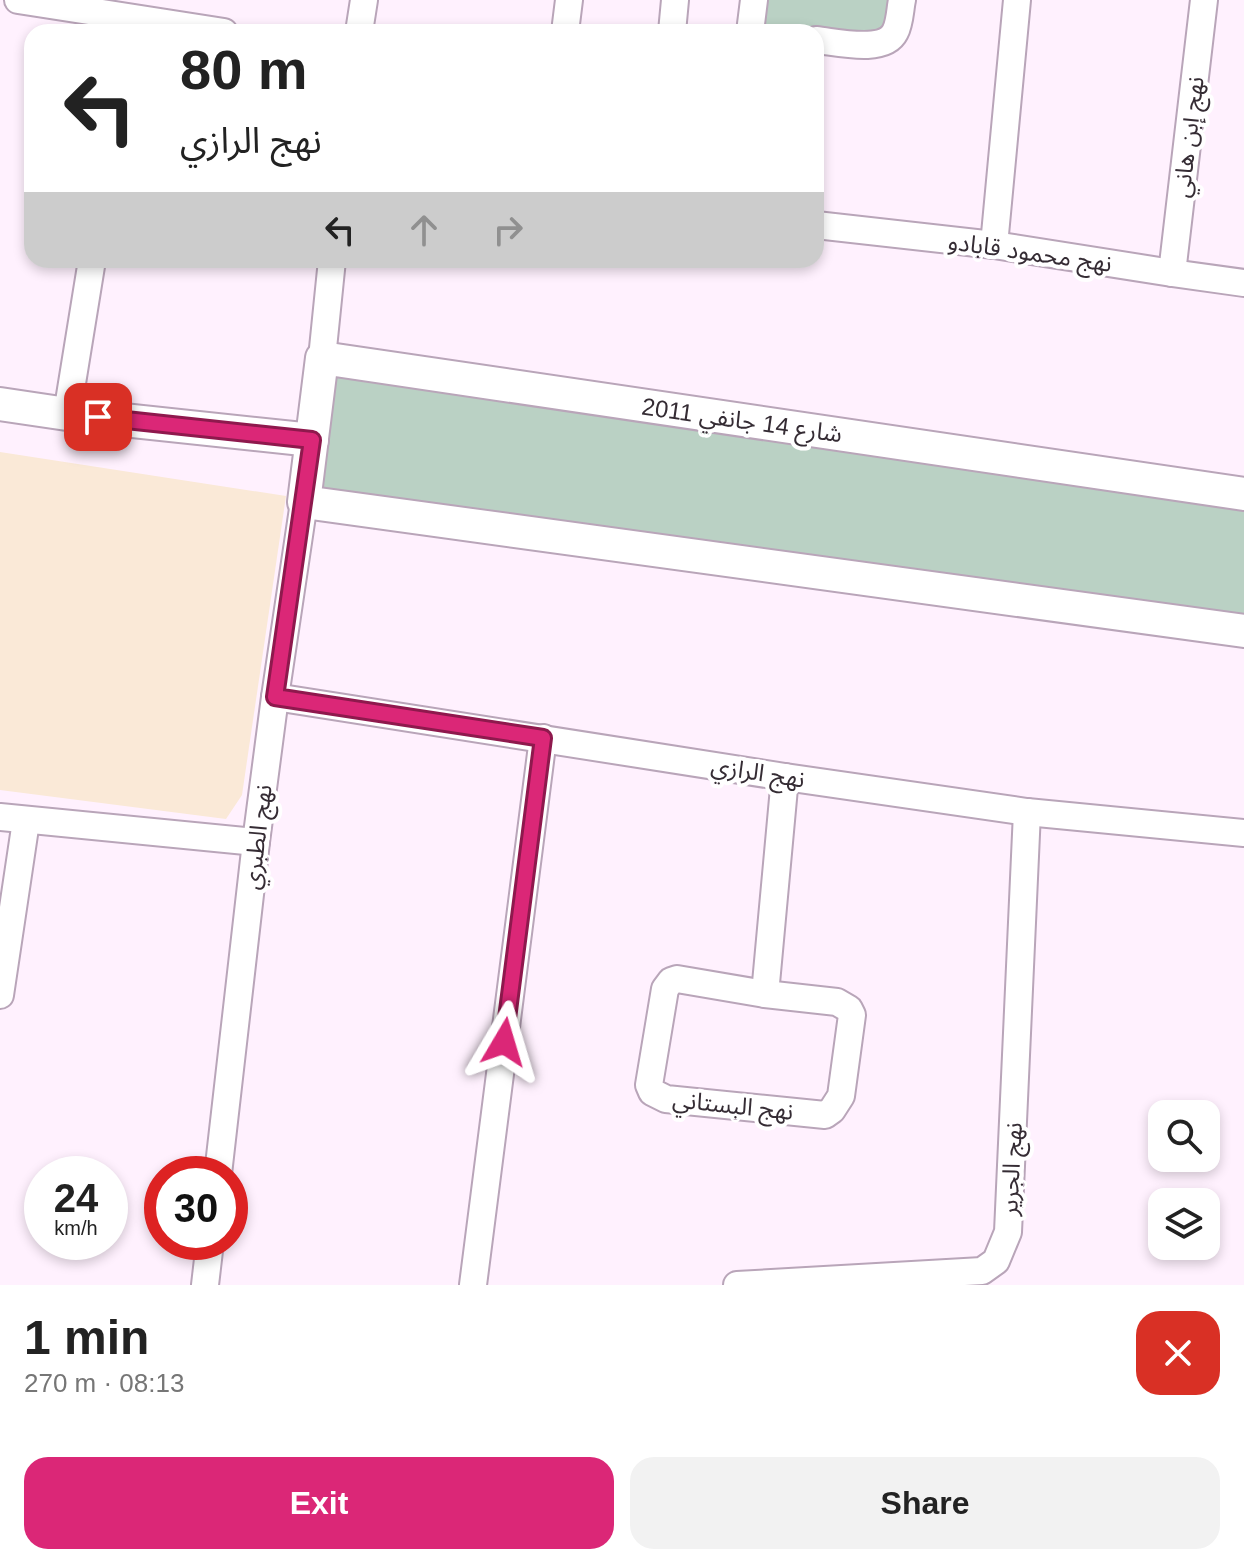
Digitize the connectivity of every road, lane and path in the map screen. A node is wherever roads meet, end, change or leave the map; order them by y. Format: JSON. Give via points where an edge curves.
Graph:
{"nodes":[{"id":1,"x":18,"y":0,"type":"edge"},
{"id":2,"x":364,"y":0,"type":"edge"},
{"id":3,"x":569,"y":0,"type":"edge"},
{"id":4,"x":675,"y":0,"type":"edge"},
{"id":5,"x":754,"y":0,"type":"edge"},
{"id":6,"x":902,"y":0,"type":"edge"},
{"id":7,"x":1017,"y":0,"type":"edge"},
{"id":8,"x":1204,"y":0,"type":"edge"},
{"id":9,"x":131,"y":17,"type":"edge"},
{"id":10,"x":174,"y":24,"type":"edge"},
{"id":11,"x":360,"y":24,"type":"edge"},
{"id":12,"x":566,"y":24,"type":"edge"},
{"id":13,"x":673,"y":24,"type":"edge"},
{"id":14,"x":751,"y":24,"type":"edge"},
{"id":15,"x":824,"y":41,"type":"edge"},
{"id":16,"x":824,"y":226,"type":"edge"},
{"id":17,"x":994,"y":245,"type":"junction"},
{"id":18,"x":91,"y":268,"type":"edge"},
{"id":19,"x":331,"y":268,"type":"edge"},
{"id":20,"x":1172,"y":273,"type":"junction"},
{"id":21,"x":1244,"y":283,"type":"edge"},
{"id":22,"x":322,"y":358,"type":"junction"},
{"id":23,"x":0,"y":404,"type":"edge"},
{"id":24,"x":67,"y":414,"type":"junction"},
{"id":25,"x":312,"y":440,"type":"junction"},
{"id":26,"x":1244,"y":494,"type":"edge"},
{"id":27,"x":304,"y":502,"type":"junction"},
{"id":28,"x":1244,"y":631,"type":"edge"},
{"id":29,"x":275,"y":697,"type":"junction"},
{"id":30,"x":543,"y":738,"type":"junction"},
{"id":31,"x":785,"y":777,"type":"junction"},
{"id":32,"x":1027,"y":812,"type":"junction"},
{"id":33,"x":13,"y":819,"type":"edge"},
{"id":34,"x":1244,"y":833,"type":"edge"},
{"id":35,"x":256,"y":842,"type":"junction"},
{"id":36,"x":765,"y":994,"type":"junction"},
{"id":37,"x":0,"y":995,"type":"edge"},
{"id":38,"x":220,"y":1156,"type":"edge"},
{"id":39,"x":208,"y":1260,"type":"edge"},
{"id":40,"x":205,"y":1285,"type":"edge"},
{"id":41,"x":473,"y":1285,"type":"edge"},
{"id":42,"x":737,"y":1285,"type":"edge"}],
"edges":[{"from":1,"to":9,"type":"street"},
{"from":2,"to":11,"type":"street"},
{"from":3,"to":12,"type":"street"},
{"from":4,"to":13,"type":"street"},
{"from":5,"to":14,"type":"street"},
{"from":6,"to":15,"type":"street","via":[[895,32],[886,41],[876,46]]},
{"from":7,"to":17,"type":"street"},
{"from":8,"to":20,"type":"street","name":"نهج إبن هاني"},
{"from":9,"to":10,"type":"street"},
{"from":16,"to":17,"type":"street","name":"نهج محمود قابادو"},
{"from":17,"to":20,"type":"street","name":"نهج محمود قابادو"},
{"from":18,"to":24,"type":"street"},
{"from":19,"to":22,"type":"street"},
{"from":20,"to":21,"type":"street","name":"نهج محمود قابادو"},
{"from":22,"to":25,"type":"street"},
{"from":22,"to":26,"type":"street","name":"شارع 14 جانفي 2011"},
{"from":23,"to":24,"type":"street"},
{"from":24,"to":25,"type":"street"},
{"from":25,"to":27,"type":"street"},
{"from":27,"to":28,"type":"street"},
{"from":27,"to":29,"type":"street","name":"نهج الطبري"},
{"from":29,"to":30,"type":"street","name":"نهج الرازي"},
{"from":29,"to":35,"type":"street","name":"نهج الطبري"},
{"from":30,"to":31,"type":"street","name":"نهج الرازي"},
{"from":30,"to":41,"type":"street"},
{"from":31,"to":32,"type":"street","name":"نهج الرازي"},
{"from":31,"to":36,"type":"street"},
{"from":32,"to":34,"type":"street","name":"نهج الرازي"},
{"from":32,"to":42,"type":"street","name":"نهج الجرير","via":[[1008,1232],[996,1261],[982,1271]]},
{"from":33,"to":35,"type":"street"},
{"from":33,"to":37,"type":"street"},
{"from":35,"to":38,"type":"street","name":"نهج الطبري"},
{"from":36,"to":36,"type":"street","name":"نهج البستاني","via":[[671,981],[665,989],[652,1092],[666,1099],[825,1115],[832,1110],[841,1096],[849,1009],[837,1002]]},
{"from":39,"to":40,"type":"street"}]}
